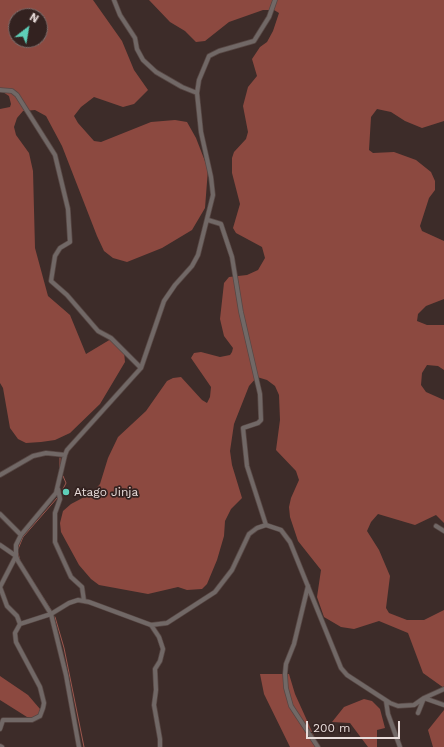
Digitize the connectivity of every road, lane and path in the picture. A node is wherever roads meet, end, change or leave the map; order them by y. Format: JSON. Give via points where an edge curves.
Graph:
{"nodes":[{"id":1,"x":114,"y":0,"type":"edge"},
{"id":2,"x":275,"y":0,"type":"edge"},
{"id":3,"x":0,"y":90,"type":"edge"},
{"id":4,"x":197,"y":93,"type":"junction"},
{"id":5,"x":208,"y":220,"type":"junction"},
{"id":6,"x":141,"y":368,"type":"junction"},
{"id":7,"x":65,"y":455,"type":"junction"},
{"id":8,"x":0,"y":476,"type":"edge"},
{"id":9,"x":59,"y":493,"type":"junction"},
{"id":10,"x":0,"y":514,"type":"edge"},
{"id":11,"x":266,"y":525,"type":"junction"},
{"id":12,"x":436,"y":526,"type":"dead end"},
{"id":13,"x":444,"y":531,"type":"edge"},
{"id":14,"x":21,"y":535,"type":"junction"},
{"id":15,"x":0,"y":545,"type":"edge"},
{"id":16,"x":16,"y":556,"type":"junction"},
{"id":17,"x":308,"y":586,"type":"junction"},
{"id":18,"x":84,"y":600,"type":"junction"},
{"id":19,"x":51,"y":614,"type":"junction"},
{"id":20,"x":20,"y":624,"type":"junction"},
{"id":21,"x":151,"y":625,"type":"junction"},
{"id":22,"x":444,"y":689,"type":"edge"},
{"id":23,"x":424,"y":698,"type":"junction"},
{"id":24,"x":386,"y":701,"type":"junction"},
{"id":25,"x":444,"y":705,"type":"edge"},
{"id":26,"x":418,"y":713,"type":"dead end"},
{"id":27,"x":0,"y":729,"type":"edge"},
{"id":28,"x":79,"y":747,"type":"edge"},
{"id":29,"x":160,"y":747,"type":"edge"},
{"id":30,"x":318,"y":747,"type":"edge"},
{"id":31,"x":400,"y":747,"type":"edge"}],
"edges":[{"from":1,"to":4,"type":"street","via":[[120,15],[135,38],[143,60],[156,72]]},
{"from":2,"to":4,"type":"street","via":[[269,17],[254,41],[209,56],[199,80]]},
{"from":3,"to":6,"type":"street","via":[[12,91],[18,95],[55,155],[68,209],[70,242],[60,248],[55,256],[51,281],[67,295],[98,331],[111,338]]},
{"from":4,"to":5,"type":"street","via":[[201,132],[213,187]]},
{"from":5,"to":6,"type":"street","via":[[196,260],[164,301]]},
{"from":5,"to":11,"type":"street","via":[[221,224],[232,257],[241,312],[260,394],[260,420],[243,428],[247,466]]},
{"from":6,"to":7,"type":"street"},
{"from":7,"to":8,"type":"street","via":[[46,453],[33,456]]},
{"from":7,"to":9,"type":"street"},
{"from":9,"to":14,"type":"street"},
{"from":9,"to":18,"type":"street","via":[[55,513],[55,542],[71,577],[82,587]]},
{"from":10,"to":14,"type":"street"},
{"from":11,"to":17,"type":"street","via":[[284,533]]},
{"from":11,"to":21,"type":"street","via":[[249,534],[232,570],[215,592],[167,623]]},
{"from":12,"to":13,"type":"street"},
{"from":14,"to":16,"type":"street","via":[[16,545]]},
{"from":15,"to":16,"type":"street"},
{"from":16,"to":19,"type":"street"},
{"from":16,"to":20,"type":"street","via":[[0,587]]},
{"from":17,"to":24,"type":"street","via":[[342,668],[347,675]]},
{"from":17,"to":30,"type":"street","via":[[285,674],[291,706]]},
{"from":18,"to":19,"type":"street","via":[[69,603]]},
{"from":18,"to":21,"type":"street"},
{"from":19,"to":20,"type":"street"},
{"from":19,"to":28,"type":"street"},
{"from":20,"to":27,"type":"street","via":[[15,633],[16,642],[38,681],[44,703],[40,716],[32,720],[3,720]]},
{"from":21,"to":29,"type":"street","via":[[163,649],[155,668],[154,705]]},
{"from":22,"to":23,"type":"street"},
{"from":23,"to":24,"type":"street","via":[[403,707]]},
{"from":23,"to":25,"type":"street"},
{"from":23,"to":26,"type":"street"},
{"from":24,"to":31,"type":"street"}]}
